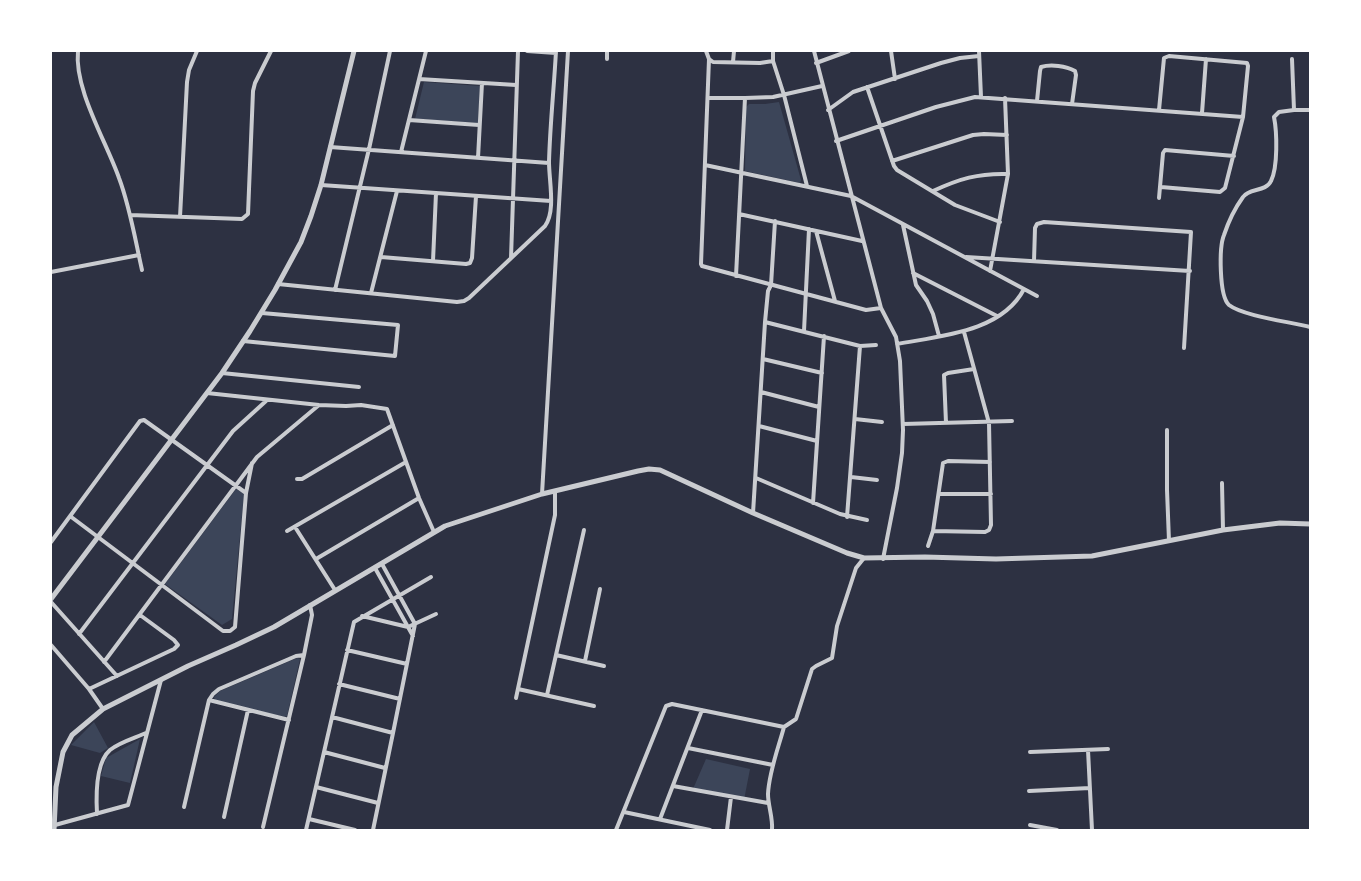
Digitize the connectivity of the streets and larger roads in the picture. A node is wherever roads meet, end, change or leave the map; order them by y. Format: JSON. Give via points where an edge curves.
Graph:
{"nodes":[{"id":1,"x":78,"y":51,"type":"edge"},
{"id":2,"x":197,"y":51,"type":"edge"},
{"id":3,"x":271,"y":51,"type":"edge"},
{"id":4,"x":354,"y":51,"type":"edge"},
{"id":5,"x":390,"y":51,"type":"edge"},
{"id":6,"x":426,"y":51,"type":"edge"},
{"id":7,"x":518,"y":51,"type":"edge"},
{"id":8,"x":527,"y":51,"type":"edge"},
{"id":9,"x":568,"y":51,"type":"edge"},
{"id":10,"x":607,"y":51,"type":"edge"},
{"id":11,"x":706,"y":51,"type":"edge"},
{"id":12,"x":734,"y":51,"type":"edge"},
{"id":13,"x":773,"y":51,"type":"edge"},
{"id":14,"x":814,"y":51,"type":"edge"},
{"id":15,"x":849,"y":51,"type":"edge"},
{"id":16,"x":891,"y":51,"type":"edge"},
{"id":17,"x":556,"y":52,"type":"edge"},
{"id":18,"x":979,"y":54,"type":"edge"},
{"id":19,"x":607,"y":59,"type":"dead end"},
{"id":20,"x":709,"y":59,"type":"junction"},
{"id":21,"x":1206,"y":59,"type":"junction"},
{"id":22,"x":1292,"y":59,"type":"dead end"},
{"id":23,"x":773,"y":60,"type":"junction"},
{"id":24,"x":733,"y":62,"type":"junction"},
{"id":25,"x":816,"y":63,"type":"junction"},
{"id":26,"x":895,"y":78,"type":"junction"},
{"id":27,"x":419,"y":79,"type":"junction"},
{"id":28,"x":482,"y":83,"type":"junction"},
{"id":29,"x":516,"y":85,"type":"junction"},
{"id":30,"x":822,"y":86,"type":"junction"},
{"id":31,"x":867,"y":87,"type":"junction"},
{"id":32,"x":784,"y":95,"type":"junction"},
{"id":33,"x":981,"y":97,"type":"junction"},
{"id":34,"x":708,"y":98,"type":"junction"},
{"id":35,"x":745,"y":98,"type":"junction"},
{"id":36,"x":1005,"y":98,"type":"junction"},
{"id":37,"x":1037,"y":101,"type":"junction"},
{"id":38,"x":1072,"y":104,"type":"junction"},
{"id":39,"x":828,"y":110,"type":"junction"},
{"id":40,"x":1159,"y":110,"type":"junction"},
{"id":41,"x":1294,"y":110,"type":"junction"},
{"id":42,"x":1310,"y":110,"type":"edge"},
{"id":43,"x":1202,"y":113,"type":"junction"},
{"id":44,"x":1243,"y":117,"type":"junction"},
{"id":45,"x":409,"y":120,"type":"junction"},
{"id":46,"x":480,"y":125,"type":"junction"},
{"id":47,"x":880,"y":126,"type":"junction"},
{"id":48,"x":1007,"y":135,"type":"junction"},
{"id":49,"x":836,"y":141,"type":"junction"},
{"id":50,"x":330,"y":147,"type":"junction"},
{"id":51,"x":369,"y":149,"type":"junction"},
{"id":52,"x":401,"y":152,"type":"junction"},
{"id":53,"x":1234,"y":156,"type":"junction"},
{"id":54,"x":478,"y":158,"type":"junction"},
{"id":55,"x":515,"y":160,"type":"junction"},
{"id":56,"x":892,"y":161,"type":"junction"},
{"id":57,"x":549,"y":163,"type":"junction"},
{"id":58,"x":705,"y":165,"type":"junction"},
{"id":59,"x":741,"y":172,"type":"junction"},
{"id":60,"x":1008,"y":174,"type":"junction"},
{"id":61,"x":321,"y":185,"type":"junction"},
{"id":62,"x":807,"y":186,"type":"junction"},
{"id":63,"x":1160,"y":187,"type":"junction"},
{"id":64,"x":359,"y":188,"type":"junction"},
{"id":65,"x":397,"y":191,"type":"junction"},
{"id":66,"x":933,"y":191,"type":"junction"},
{"id":67,"x":436,"y":193,"type":"junction"},
{"id":68,"x":476,"y":196,"type":"junction"},
{"id":69,"x":850,"y":196,"type":"junction"},
{"id":70,"x":1159,"y":198,"type":"dead end"},
{"id":71,"x":513,"y":199,"type":"junction"},
{"id":72,"x":551,"y":201,"type":"junction"},
{"id":73,"x":739,"y":214,"type":"junction"},
{"id":74,"x":130,"y":215,"type":"junction"},
{"id":75,"x":180,"y":217,"type":"junction"},
{"id":76,"x":775,"y":221,"type":"junction"},
{"id":77,"x":1000,"y":222,"type":"junction"},
{"id":78,"x":903,"y":225,"type":"junction"},
{"id":79,"x":809,"y":229,"type":"junction"},
{"id":80,"x":816,"y":230,"type":"junction"},
{"id":81,"x":862,"y":241,"type":"junction"},
{"id":82,"x":139,"y":255,"type":"junction"},
{"id":83,"x":381,"y":257,"type":"junction"},
{"id":84,"x":964,"y":257,"type":"junction"},
{"id":85,"x":511,"y":258,"type":"junction"},
{"id":86,"x":994,"y":259,"type":"junction"},
{"id":87,"x":433,"y":261,"type":"junction"},
{"id":88,"x":1034,"y":261,"type":"junction"},
{"id":89,"x":142,"y":270,"type":"dead end"},
{"id":90,"x":990,"y":271,"type":"junction"},
{"id":91,"x":1190,"y":271,"type":"junction"},
{"id":92,"x":51,"y":272,"type":"edge"},
{"id":93,"x":913,"y":273,"type":"junction"},
{"id":94,"x":736,"y":276,"type":"junction"},
{"id":95,"x":278,"y":284,"type":"junction"},
{"id":96,"x":771,"y":285,"type":"junction"},
{"id":97,"x":1024,"y":289,"type":"junction"},
{"id":98,"x":335,"y":290,"type":"junction"},
{"id":99,"x":372,"y":293,"type":"junction"},
{"id":100,"x":806,"y":294,"type":"junction"},
{"id":101,"x":1037,"y":296,"type":"dead end"},
{"id":102,"x":835,"y":301,"type":"junction"},
{"id":103,"x":881,"y":308,"type":"junction"},
{"id":104,"x":262,"y":313,"type":"junction"},
{"id":105,"x":997,"y":316,"type":"junction"},
{"id":106,"x":765,"y":322,"type":"junction"},
{"id":107,"x":1310,"y":327,"type":"edge"},
{"id":108,"x":804,"y":331,"type":"junction"},
{"id":109,"x":964,"y":332,"type":"junction"},
{"id":110,"x":824,"y":336,"type":"junction"},
{"id":111,"x":939,"y":336,"type":"junction"},
{"id":112,"x":243,"y":341,"type":"junction"},
{"id":113,"x":897,"y":344,"type":"junction"},
{"id":114,"x":876,"y":345,"type":"dead end"},
{"id":115,"x":860,"y":346,"type":"junction"},
{"id":116,"x":1184,"y":348,"type":"dead end"},
{"id":117,"x":763,"y":359,"type":"junction"},
{"id":118,"x":974,"y":369,"type":"junction"},
{"id":119,"x":222,"y":373,"type":"junction"},
{"id":120,"x":822,"y":373,"type":"junction"},
{"id":121,"x":359,"y":387,"type":"dead end"},
{"id":122,"x":761,"y":392,"type":"junction"},
{"id":123,"x":207,"y":393,"type":"junction"},
{"id":124,"x":266,"y":400,"type":"junction"},
{"id":125,"x":319,"y":405,"type":"junction"},
{"id":126,"x":819,"y":407,"type":"junction"},
{"id":127,"x":856,"y":419,"type":"junction"},
{"id":128,"x":882,"y":422,"type":"dead end"},
{"id":129,"x":1012,"y":422,"type":"dead end"},
{"id":130,"x":946,"y":423,"type":"junction"},
{"id":131,"x":989,"y":423,"type":"junction"},
{"id":132,"x":903,"y":424,"type":"junction"},
{"id":133,"x":393,"y":425,"type":"junction"},
{"id":134,"x":758,"y":426,"type":"junction"},
{"id":135,"x":1167,"y":430,"type":"dead end"},
{"id":136,"x":171,"y":441,"type":"junction"},
{"id":137,"x":817,"y":441,"type":"junction"},
{"id":138,"x":406,"y":462,"type":"junction"},
{"id":139,"x":990,"y":462,"type":"junction"},
{"id":140,"x":252,"y":463,"type":"junction"},
{"id":141,"x":207,"y":464,"type":"junction"},
{"id":142,"x":851,"y":477,"type":"junction"},
{"id":143,"x":756,"y":478,"type":"junction"},
{"id":144,"x":297,"y":479,"type":"dead end"},
{"id":145,"x":877,"y":480,"type":"dead end"},
{"id":146,"x":1222,"y":483,"type":"dead end"},
{"id":147,"x":237,"y":486,"type":"junction"},
{"id":148,"x":555,"y":491,"type":"junction"},
{"id":149,"x":246,"y":492,"type":"junction"},
{"id":150,"x":542,"y":494,"type":"junction"},
{"id":151,"x":939,"y":494,"type":"junction"},
{"id":152,"x":991,"y":494,"type":"junction"},
{"id":153,"x":419,"y":498,"type":"junction"},
{"id":154,"x":813,"y":503,"type":"junction"},
{"id":155,"x":753,"y":513,"type":"junction"},
{"id":156,"x":70,"y":516,"type":"junction"},
{"id":157,"x":847,"y":516,"type":"junction"},
{"id":158,"x":867,"y":520,"type":"dead end"},
{"id":159,"x":1310,"y":524,"type":"edge"},
{"id":160,"x":296,"y":526,"type":"junction"},
{"id":161,"x":584,"y":530,"type":"dead end"},
{"id":162,"x":1223,"y":530,"type":"junction"},
{"id":163,"x":287,"y":531,"type":"dead end"},
{"id":164,"x":933,"y":531,"type":"junction"},
{"id":165,"x":434,"y":532,"type":"junction"},
{"id":166,"x":98,"y":538,"type":"junction"},
{"id":167,"x":1169,"y":541,"type":"junction"},
{"id":168,"x":51,"y":542,"type":"edge"},
{"id":169,"x":928,"y":546,"type":"dead end"},
{"id":170,"x":864,"y":558,"type":"junction"},
{"id":171,"x":316,"y":559,"type":"junction"},
{"id":172,"x":882,"y":559,"type":"junction"},
{"id":173,"x":132,"y":564,"type":"junction"},
{"id":174,"x":382,"y":564,"type":"junction"},
{"id":175,"x":375,"y":568,"type":"junction"},
{"id":176,"x":431,"y":577,"type":"dead end"},
{"id":177,"x":162,"y":585,"type":"junction"},
{"id":178,"x":600,"y":589,"type":"dead end"},
{"id":179,"x":335,"y":590,"type":"junction"},
{"id":180,"x":400,"y":595,"type":"junction"},
{"id":181,"x":393,"y":599,"type":"junction"},
{"id":182,"x":51,"y":600,"type":"edge"},
{"id":183,"x":310,"y":605,"type":"junction"},
{"id":184,"x":436,"y":614,"type":"dead end"},
{"id":185,"x":140,"y":615,"type":"junction"},
{"id":186,"x":362,"y":616,"type":"junction"},
{"id":187,"x":416,"y":624,"type":"junction"},
{"id":188,"x":408,"y":627,"type":"junction"},
{"id":189,"x":79,"y":634,"type":"junction"},
{"id":190,"x":413,"y":636,"type":"junction"},
{"id":191,"x":51,"y":645,"type":"edge"},
{"id":192,"x":347,"y":650,"type":"junction"},
{"id":193,"x":556,"y":654,"type":"junction"},
{"id":194,"x":304,"y":655,"type":"junction"},
{"id":195,"x":585,"y":661,"type":"junction"},
{"id":196,"x":104,"y":662,"type":"junction"},
{"id":197,"x":407,"y":664,"type":"junction"},
{"id":198,"x":604,"y":666,"type":"dead end"},
{"id":199,"x":117,"y":676,"type":"junction"},
{"id":200,"x":161,"y":680,"type":"junction"},
{"id":201,"x":339,"y":684,"type":"junction"},
{"id":202,"x":89,"y":689,"type":"junction"},
{"id":203,"x":518,"y":689,"type":"junction"},
{"id":204,"x":547,"y":695,"type":"junction"},
{"id":205,"x":516,"y":698,"type":"dead end"},
{"id":206,"x":400,"y":699,"type":"junction"},
{"id":207,"x":209,"y":700,"type":"junction"},
{"id":208,"x":594,"y":706,"type":"dead end"},
{"id":209,"x":102,"y":709,"type":"junction"},
{"id":210,"x":248,"y":710,"type":"junction"},
{"id":211,"x":702,"y":710,"type":"junction"},
{"id":212,"x":332,"y":717,"type":"junction"},
{"id":213,"x":289,"y":720,"type":"junction"},
{"id":214,"x":784,"y":727,"type":"junction"},
{"id":215,"x":147,"y":732,"type":"junction"},
{"id":216,"x":393,"y":733,"type":"junction"},
{"id":217,"x":688,"y":748,"type":"junction"},
{"id":218,"x":1108,"y":749,"type":"dead end"},
{"id":219,"x":1088,"y":750,"type":"junction"},
{"id":220,"x":324,"y":752,"type":"junction"},
{"id":221,"x":1030,"y":752,"type":"dead end"},
{"id":222,"x":773,"y":765,"type":"junction"},
{"id":223,"x":386,"y":768,"type":"junction"},
{"id":224,"x":673,"y":786,"type":"junction"},
{"id":225,"x":316,"y":787,"type":"junction"},
{"id":226,"x":1090,"y":788,"type":"junction"},
{"id":227,"x":1029,"y":790,"type":"dead end"},
{"id":228,"x":731,"y":797,"type":"junction"},
{"id":229,"x":378,"y":803,"type":"junction"},
{"id":230,"x":768,"y":803,"type":"junction"},
{"id":231,"x":184,"y":807,"type":"dead end"},
{"id":232,"x":624,"y":812,"type":"junction"},
{"id":233,"x":96,"y":814,"type":"junction"},
{"id":234,"x":224,"y":817,"type":"dead end"},
{"id":235,"x":309,"y":819,"type":"junction"},
{"id":236,"x":660,"y":819,"type":"junction"},
{"id":237,"x":1030,"y":826,"type":"dead end"},
{"id":238,"x":263,"y":827,"type":"dead end"},
{"id":239,"x":55,"y":828,"type":"edge"},
{"id":240,"x":695,"y":828,"type":"edge"},
{"id":241,"x":306,"y":830,"type":"edge"},
{"id":242,"x":355,"y":830,"type":"edge"},
{"id":243,"x":373,"y":830,"type":"edge"},
{"id":244,"x":616,"y":830,"type":"edge"},
{"id":245,"x":710,"y":830,"type":"edge"},
{"id":246,"x":727,"y":830,"type":"edge"},
{"id":247,"x":772,"y":830,"type":"edge"},
{"id":248,"x":1057,"y":830,"type":"edge"},
{"id":249,"x":1092,"y":830,"type":"edge"}],
"edges":[{"from":1,"to":74,"type":"street","via":[[80,78]]},
{"from":2,"to":75,"type":"street","via":[[187,82]]},
{"from":3,"to":75,"type":"street","via":[[253,91],[248,214],[242,219]]},
{"from":4,"to":50,"type":"street"},
{"from":5,"to":51,"type":"street"},
{"from":6,"to":27,"type":"street"},
{"from":7,"to":29,"type":"street"},
{"from":8,"to":17,"type":"street"},
{"from":9,"to":150,"type":"street"},
{"from":10,"to":19,"type":"street"},
{"from":11,"to":20,"type":"street"},
{"from":12,"to":24,"type":"street"},
{"from":13,"to":23,"type":"street"},
{"from":14,"to":25,"type":"street"},
{"from":15,"to":25,"type":"street"},
{"from":16,"to":26,"type":"street"},
{"from":17,"to":57,"type":"street"},
{"from":18,"to":26,"type":"street"},
{"from":18,"to":33,"type":"street"},
{"from":20,"to":24,"type":"street"},
{"from":20,"to":34,"type":"street"},
{"from":21,"to":40,"type":"street","via":[[1164,58]]},
{"from":21,"to":43,"type":"street"},
{"from":21,"to":44,"type":"street","via":[[1247,63]]},
{"from":22,"to":41,"type":"street"},
{"from":23,"to":24,"type":"street","via":[[760,64]]},
{"from":23,"to":32,"type":"street"},
{"from":25,"to":30,"type":"street"},
{"from":26,"to":31,"type":"street"},
{"from":27,"to":28,"type":"street"},
{"from":27,"to":45,"type":"street"},
{"from":28,"to":29,"type":"street"},
{"from":28,"to":46,"type":"street"},
{"from":29,"to":55,"type":"street"},
{"from":30,"to":32,"type":"street"},
{"from":30,"to":39,"type":"street"},
{"from":31,"to":39,"type":"street","via":[[845,96]]},
{"from":31,"to":47,"type":"street"},
{"from":32,"to":35,"type":"street"},
{"from":32,"to":62,"type":"street"},
{"from":33,"to":36,"type":"street"},
{"from":33,"to":47,"type":"street","via":[[936,107]]},
{"from":34,"to":35,"type":"street"},
{"from":34,"to":58,"type":"street"},
{"from":35,"to":59,"type":"street"},
{"from":36,"to":37,"type":"street"},
{"from":36,"to":48,"type":"street"},
{"from":37,"to":38,"type":"street"},
{"from":37,"to":38,"type":"street","via":[[1041,66],[1070,68],[1076,75]]},
{"from":38,"to":40,"type":"street"},
{"from":39,"to":49,"type":"street"},
{"from":40,"to":43,"type":"street"},
{"from":41,"to":42,"type":"street"},
{"from":41,"to":107,"type":"street","via":[[1279,112],[1274,117],[1276,153],[1271,183],[1244,195],[1223,235],[1222,278],[1224,298],[1230,305],[1243,312]]},
{"from":43,"to":44,"type":"street"},
{"from":44,"to":53,"type":"street"},
{"from":45,"to":46,"type":"street"},
{"from":45,"to":52,"type":"street"},
{"from":46,"to":54,"type":"street"},
{"from":47,"to":49,"type":"street"},
{"from":47,"to":56,"type":"street"},
{"from":48,"to":56,"type":"street","via":[[973,135]]},
{"from":48,"to":60,"type":"street"},
{"from":49,"to":69,"type":"street"},
{"from":50,"to":51,"type":"street"},
{"from":50,"to":61,"type":"street"},
{"from":51,"to":52,"type":"street"},
{"from":51,"to":64,"type":"street"},
{"from":52,"to":54,"type":"street"},
{"from":53,"to":63,"type":"street","via":[[1223,191]]},
{"from":53,"to":63,"type":"street","via":[[1165,150]]},
{"from":54,"to":55,"type":"street"},
{"from":55,"to":57,"type":"street"},
{"from":55,"to":71,"type":"street"},
{"from":56,"to":66,"type":"street","via":[[897,170]]},
{"from":57,"to":72,"type":"street"},
{"from":58,"to":59,"type":"street"},
{"from":58,"to":94,"type":"street","via":[[701,264],[704,268]]},
{"from":59,"to":62,"type":"street"},
{"from":59,"to":73,"type":"street"},
{"from":60,"to":66,"type":"street","via":[[976,175]]},
{"from":60,"to":77,"type":"street"},
{"from":61,"to":64,"type":"street"},
{"from":61,"to":95,"type":"street","via":[[301,242]]},
{"from":62,"to":69,"type":"street"},
{"from":63,"to":70,"type":"street"},
{"from":64,"to":65,"type":"street"},
{"from":64,"to":98,"type":"street"},
{"from":65,"to":67,"type":"street"},
{"from":65,"to":83,"type":"street"},
{"from":66,"to":77,"type":"street","via":[[954,204]]},
{"from":67,"to":68,"type":"street"},
{"from":67,"to":87,"type":"street"},
{"from":68,"to":71,"type":"street"},
{"from":68,"to":87,"type":"street","via":[[470,263]]},
{"from":69,"to":78,"type":"street"},
{"from":69,"to":81,"type":"street"},
{"from":71,"to":72,"type":"street"},
{"from":71,"to":85,"type":"street"},
{"from":72,"to":85,"type":"street","via":[[548,222]]},
{"from":73,"to":76,"type":"street"},
{"from":73,"to":94,"type":"street"},
{"from":74,"to":75,"type":"street"},
{"from":74,"to":82,"type":"street"},
{"from":76,"to":79,"type":"street"},
{"from":76,"to":96,"type":"street"},
{"from":77,"to":86,"type":"street"},
{"from":78,"to":84,"type":"street"},
{"from":78,"to":93,"type":"street"},
{"from":79,"to":80,"type":"street"},
{"from":79,"to":100,"type":"street"},
{"from":80,"to":81,"type":"street"},
{"from":80,"to":102,"type":"street"},
{"from":81,"to":103,"type":"street"},
{"from":82,"to":89,"type":"street"},
{"from":82,"to":92,"type":"street"},
{"from":83,"to":87,"type":"street"},
{"from":83,"to":99,"type":"street"},
{"from":84,"to":86,"type":"street"},
{"from":84,"to":90,"type":"street"},
{"from":85,"to":99,"type":"street","via":[[464,301]]},
{"from":86,"to":88,"type":"street"},
{"from":86,"to":90,"type":"street"},
{"from":88,"to":91,"type":"street"},
{"from":88,"to":91,"type":"street","via":[[1035,228],[1037,224],[1053,222],[1191,232]]},
{"from":90,"to":97,"type":"street"},
{"from":91,"to":116,"type":"street"},
{"from":93,"to":105,"type":"street"},
{"from":93,"to":111,"type":"street","via":[[916,285],[934,314]]},
{"from":94,"to":96,"type":"street"},
{"from":95,"to":98,"type":"street"},
{"from":95,"to":104,"type":"street"},
{"from":96,"to":100,"type":"street"},
{"from":96,"to":106,"type":"street"},
{"from":97,"to":101,"type":"street"},
{"from":97,"to":105,"type":"street","via":[[1009,310]]},
{"from":98,"to":99,"type":"street"},
{"from":100,"to":102,"type":"street"},
{"from":100,"to":108,"type":"street"},
{"from":102,"to":103,"type":"street","via":[[866,310]]},
{"from":103,"to":113,"type":"street"},
{"from":104,"to":112,"type":"street"},
{"from":104,"to":112,"type":"street","via":[[398,326],[395,356]]},
{"from":105,"to":109,"type":"street"},
{"from":106,"to":108,"type":"street"},
{"from":106,"to":117,"type":"street"},
{"from":108,"to":110,"type":"street"},
{"from":109,"to":111,"type":"street"},
{"from":109,"to":118,"type":"street"},
{"from":110,"to":115,"type":"street"},
{"from":110,"to":120,"type":"street"},
{"from":111,"to":113,"type":"street"},
{"from":112,"to":119,"type":"street"},
{"from":113,"to":132,"type":"street"},
{"from":114,"to":115,"type":"street"},
{"from":115,"to":127,"type":"street"},
{"from":117,"to":120,"type":"street"},
{"from":117,"to":122,"type":"street"},
{"from":118,"to":130,"type":"street","via":[[944,375]]},
{"from":118,"to":131,"type":"street"},
{"from":119,"to":121,"type":"street"},
{"from":119,"to":123,"type":"street"},
{"from":120,"to":126,"type":"street"},
{"from":122,"to":126,"type":"street"},
{"from":122,"to":134,"type":"street"},
{"from":123,"to":124,"type":"street"},
{"from":123,"to":136,"type":"street"},
{"from":124,"to":125,"type":"street"},
{"from":124,"to":141,"type":"street","via":[[233,431]]},
{"from":125,"to":133,"type":"street","via":[[367,405],[387,409]]},
{"from":125,"to":140,"type":"street"},
{"from":126,"to":137,"type":"street"},
{"from":127,"to":128,"type":"street"},
{"from":127,"to":142,"type":"street"},
{"from":129,"to":131,"type":"street"},
{"from":130,"to":131,"type":"street"},
{"from":130,"to":132,"type":"street"},
{"from":131,"to":139,"type":"street"},
{"from":132,"to":172,"type":"street","via":[[897,488]]},
{"from":133,"to":138,"type":"street"},
{"from":133,"to":144,"type":"street"},
{"from":134,"to":137,"type":"street"},
{"from":134,"to":143,"type":"street"},
{"from":135,"to":167,"type":"street"},
{"from":136,"to":141,"type":"street"},
{"from":136,"to":156,"type":"street","via":[[147,421],[140,421]]},
{"from":136,"to":166,"type":"street"},
{"from":137,"to":154,"type":"street"},
{"from":138,"to":153,"type":"street"},
{"from":138,"to":160,"type":"street"},
{"from":139,"to":151,"type":"street","via":[[943,463]]},
{"from":139,"to":152,"type":"street"},
{"from":140,"to":147,"type":"street"},
{"from":140,"to":149,"type":"street"},
{"from":141,"to":147,"type":"street"},
{"from":141,"to":173,"type":"street"},
{"from":142,"to":145,"type":"street"},
{"from":142,"to":157,"type":"street"},
{"from":143,"to":154,"type":"street"},
{"from":143,"to":155,"type":"street"},
{"from":146,"to":162,"type":"street"},
{"from":147,"to":149,"type":"street"},
{"from":147,"to":177,"type":"street"},
{"from":148,"to":150,"type":"street"},
{"from":148,"to":155,"type":"street","via":[[649,469],[660,470]]},
{"from":148,"to":203,"type":"street","via":[[555,515]]},
{"from":149,"to":177,"type":"street","via":[[235,627],[224,632]]},
{"from":150,"to":165,"type":"street"},
{"from":151,"to":152,"type":"street"},
{"from":151,"to":164,"type":"street"},
{"from":152,"to":164,"type":"street","via":[[989,530]]},
{"from":153,"to":165,"type":"street"},
{"from":153,"to":171,"type":"street"},
{"from":154,"to":157,"type":"street"},
{"from":155,"to":170,"type":"street"},
{"from":156,"to":166,"type":"street"},
{"from":156,"to":168,"type":"street"},
{"from":157,"to":158,"type":"street"},
{"from":159,"to":162,"type":"street","via":[[1280,523]]},
{"from":160,"to":163,"type":"street"},
{"from":160,"to":171,"type":"street"},
{"from":161,"to":193,"type":"street"},
{"from":162,"to":167,"type":"street"},
{"from":164,"to":169,"type":"street"},
{"from":165,"to":174,"type":"street"},
{"from":166,"to":173,"type":"street"},
{"from":166,"to":182,"type":"street"},
{"from":167,"to":172,"type":"street","via":[[1092,556]]},
{"from":170,"to":172,"type":"street"},
{"from":170,"to":214,"type":"street","via":[[856,568],[837,626],[832,658],[812,669],[796,720]]},
{"from":171,"to":179,"type":"street"},
{"from":173,"to":177,"type":"street"},
{"from":173,"to":189,"type":"street"},
{"from":174,"to":175,"type":"street"},
{"from":174,"to":180,"type":"street"},
{"from":175,"to":179,"type":"street"},
{"from":175,"to":181,"type":"street"},
{"from":176,"to":180,"type":"street"},
{"from":177,"to":185,"type":"street"},
{"from":178,"to":195,"type":"street"},
{"from":179,"to":183,"type":"street"},
{"from":180,"to":181,"type":"street"},
{"from":180,"to":187,"type":"street"},
{"from":181,"to":186,"type":"street"},
{"from":181,"to":188,"type":"street"},
{"from":182,"to":189,"type":"street"},
{"from":183,"to":194,"type":"street","via":[[312,615]]},
{"from":183,"to":200,"type":"street","via":[[274,626]]},
{"from":184,"to":187,"type":"street"},
{"from":185,"to":196,"type":"street"},
{"from":185,"to":199,"type":"street","via":[[178,645]]},
{"from":186,"to":188,"type":"street"},
{"from":186,"to":192,"type":"street","via":[[354,622]]},
{"from":187,"to":188,"type":"street"},
{"from":187,"to":190,"type":"street"},
{"from":188,"to":190,"type":"street"},
{"from":189,"to":196,"type":"street"},
{"from":190,"to":197,"type":"street"},
{"from":191,"to":202,"type":"street"},
{"from":192,"to":197,"type":"street"},
{"from":192,"to":201,"type":"street"},
{"from":193,"to":195,"type":"street"},
{"from":193,"to":204,"type":"street"},
{"from":194,"to":207,"type":"street","via":[[219,689]]},
{"from":194,"to":213,"type":"street"},
{"from":195,"to":198,"type":"street"},
{"from":196,"to":199,"type":"street"},
{"from":197,"to":206,"type":"street"},
{"from":199,"to":202,"type":"street"},
{"from":200,"to":209,"type":"street"},
{"from":200,"to":215,"type":"street"},
{"from":201,"to":206,"type":"street"},
{"from":201,"to":212,"type":"street"},
{"from":202,"to":209,"type":"street"},
{"from":203,"to":204,"type":"street"},
{"from":203,"to":205,"type":"street"},
{"from":204,"to":208,"type":"street"},
{"from":206,"to":216,"type":"street"},
{"from":207,"to":210,"type":"street"},
{"from":207,"to":231,"type":"street"},
{"from":209,"to":239,"type":"street","via":[[72,735],[63,752],[56,787]]},
{"from":210,"to":213,"type":"street"},
{"from":210,"to":234,"type":"street"},
{"from":211,"to":214,"type":"street"},
{"from":211,"to":217,"type":"street"},
{"from":211,"to":232,"type":"street","via":[[672,704],[666,706]]},
{"from":212,"to":216,"type":"street"},
{"from":212,"to":220,"type":"street"},
{"from":213,"to":238,"type":"street"},
{"from":214,"to":222,"type":"street"},
{"from":215,"to":233,"type":"street","via":[[128,804]]},
{"from":215,"to":233,"type":"street","via":[[111,749],[103,758],[96,789]]},
{"from":216,"to":223,"type":"street"},
{"from":217,"to":222,"type":"street"},
{"from":217,"to":224,"type":"street"},
{"from":218,"to":219,"type":"street"},
{"from":219,"to":221,"type":"street"},
{"from":219,"to":226,"type":"street"},
{"from":220,"to":223,"type":"street"},
{"from":220,"to":225,"type":"street"},
{"from":222,"to":230,"type":"street"},
{"from":223,"to":229,"type":"street"},
{"from":224,"to":228,"type":"street"},
{"from":224,"to":236,"type":"street"},
{"from":225,"to":229,"type":"street"},
{"from":225,"to":235,"type":"street"},
{"from":226,"to":227,"type":"street"},
{"from":226,"to":249,"type":"street"},
{"from":228,"to":230,"type":"street"},
{"from":228,"to":246,"type":"street"},
{"from":229,"to":243,"type":"street"},
{"from":230,"to":247,"type":"street"},
{"from":232,"to":236,"type":"street"},
{"from":232,"to":244,"type":"street"},
{"from":233,"to":239,"type":"street"},
{"from":235,"to":241,"type":"street"},
{"from":235,"to":242,"type":"street"},
{"from":236,"to":240,"type":"street"},
{"from":237,"to":248,"type":"street"},
{"from":240,"to":245,"type":"street"}]}
